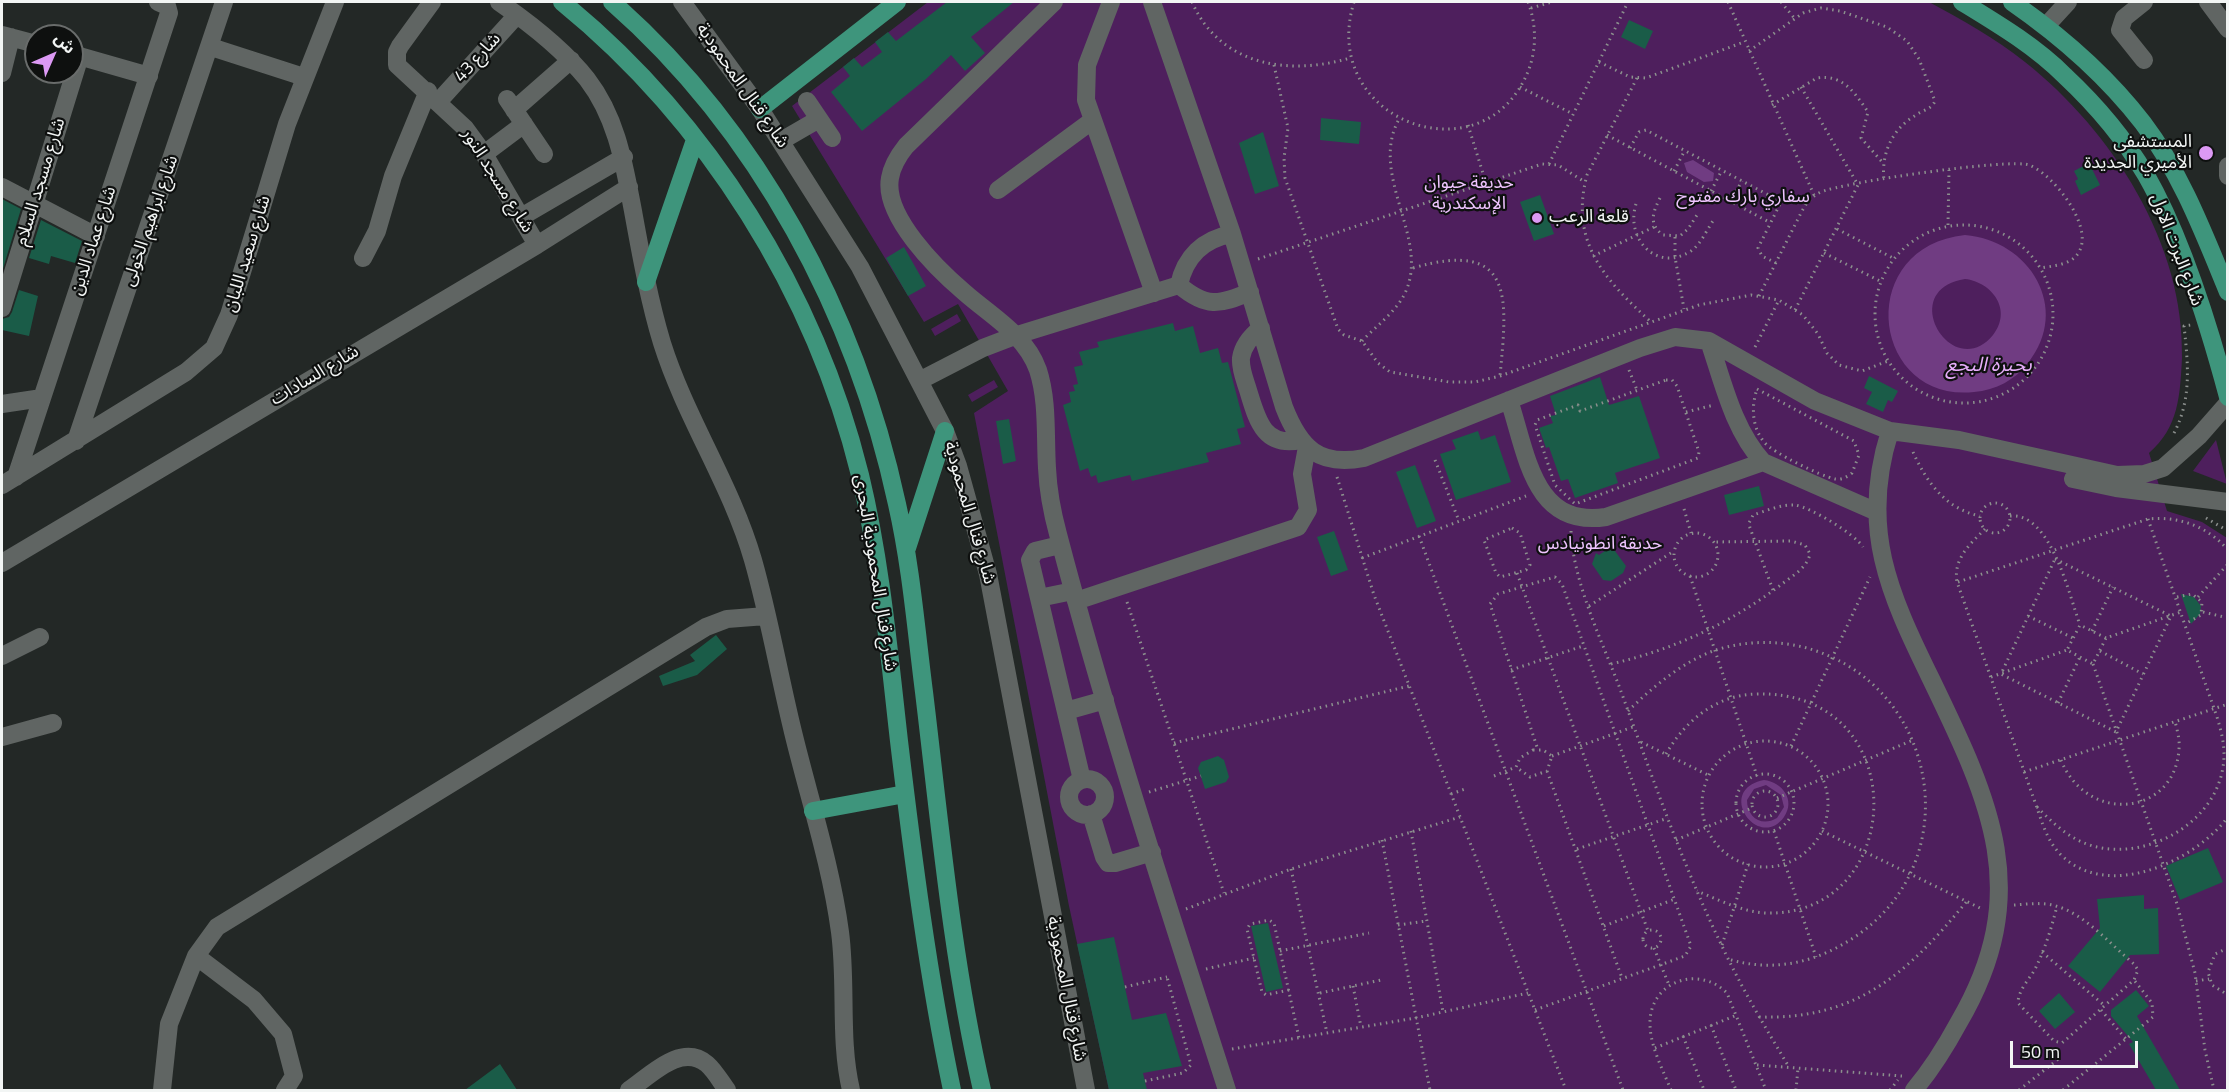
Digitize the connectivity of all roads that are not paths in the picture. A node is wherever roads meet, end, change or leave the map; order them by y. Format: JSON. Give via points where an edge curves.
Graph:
{"nodes":[{"id":1,"x":224,"y":2,"type":"edge"},
{"id":2,"x":335,"y":2,"type":"edge"},
{"id":3,"x":432,"y":2,"type":"edge"},
{"id":4,"x":499,"y":2,"type":"edge"},
{"id":5,"x":562,"y":2,"type":"edge"},
{"id":6,"x":612,"y":2,"type":"edge"},
{"id":7,"x":682,"y":2,"type":"edge"},
{"id":8,"x":897,"y":2,"type":"edge"},
{"id":9,"x":1054,"y":2,"type":"edge"},
{"id":10,"x":1111,"y":2,"type":"edge"},
{"id":11,"x":1152,"y":2,"type":"edge"},
{"id":12,"x":1962,"y":2,"type":"edge"},
{"id":13,"x":2012,"y":2,"type":"edge"},
{"id":14,"x":2068,"y":2,"type":"edge"},
{"id":15,"x":2144,"y":2,"type":"edge"},
{"id":16,"x":2208,"y":2,"type":"edge"},
{"id":17,"x":163,"y":4,"type":"edge"},
{"id":18,"x":517,"y":15,"type":"junction"},
{"id":19,"x":2046,"y":26,"type":"junction"},
{"id":20,"x":2228,"y":28,"type":"edge"},
{"id":21,"x":6,"y":36,"type":"edge"},
{"id":22,"x":24,"y":41,"type":"edge"},
{"id":23,"x":211,"y":47,"type":"junction"},
{"id":24,"x":84,"y":57,"type":"edge"},
{"id":25,"x":571,"y":60,"type":"junction"},
{"id":26,"x":2144,"y":60,"type":"dead end"},
{"id":27,"x":2,"y":73,"type":"edge"},
{"id":28,"x":149,"y":76,"type":"junction"},
{"id":29,"x":304,"y":77,"type":"junction"},
{"id":30,"x":68,"y":84,"type":"edge"},
{"id":31,"x":434,"y":96,"type":"junction"},
{"id":32,"x":807,"y":101,"type":"dead end"},
{"id":33,"x":760,"y":109,"type":"junction"},
{"id":34,"x":515,"y":111,"type":"junction"},
{"id":35,"x":819,"y":119,"type":"junction"},
{"id":36,"x":1093,"y":120,"type":"junction"},
{"id":37,"x":832,"y":138,"type":"dead end"},
{"id":38,"x":695,"y":140,"type":"junction"},
{"id":39,"x":781,"y":141,"type":"junction"},
{"id":40,"x":484,"y":154,"type":"junction"},
{"id":41,"x":544,"y":154,"type":"dead end"},
{"id":42,"x":624,"y":157,"type":"junction"},
{"id":43,"x":2228,"y":166,"type":"edge"},
{"id":44,"x":2228,"y":176,"type":"edge"},
{"id":45,"x":2,"y":187,"type":"edge"},
{"id":46,"x":629,"y":187,"type":"junction"},
{"id":47,"x":998,"y":190,"type":"dead end"},
{"id":48,"x":34,"y":204,"type":"junction"},
{"id":49,"x":521,"y":217,"type":"junction"},
{"id":50,"x":1232,"y":234,"type":"junction"},
{"id":51,"x":96,"y":236,"type":"junction"},
{"id":52,"x":537,"y":245,"type":"junction"},
{"id":53,"x":363,"y":258,"type":"dead end"},
{"id":54,"x":646,"y":282,"type":"junction"},
{"id":55,"x":5,"y":285,"type":"edge"},
{"id":56,"x":1179,"y":285,"type":"junction"},
{"id":57,"x":1250,"y":292,"type":"junction"},
{"id":58,"x":2228,"y":292,"type":"edge"},
{"id":59,"x":1154,"y":293,"type":"junction"},
{"id":60,"x":2,"y":308,"type":"edge"},
{"id":61,"x":1261,"y":328,"type":"junction"},
{"id":62,"x":1017,"y":335,"type":"junction"},
{"id":63,"x":1709,"y":341,"type":"junction"},
{"id":64,"x":2224,"y":371,"type":"edge"},
{"id":65,"x":919,"y":381,"type":"junction"},
{"id":66,"x":2228,"y":397,"type":"edge"},
{"id":67,"x":42,"y":398,"type":"junction"},
{"id":68,"x":1509,"y":400,"type":"junction"},
{"id":69,"x":2228,"y":403,"type":"edge"},
{"id":70,"x":2,"y":404,"type":"edge"},
{"id":71,"x":945,"y":431,"type":"junction"},
{"id":72,"x":1890,"y":431,"type":"junction"},
{"id":73,"x":76,"y":441,"type":"junction"},
{"id":74,"x":1304,"y":444,"type":"junction"},
{"id":75,"x":1763,"y":462,"type":"junction"},
{"id":76,"x":9,"y":481,"type":"edge"},
{"id":77,"x":2128,"y":483,"type":"junction"},
{"id":78,"x":2228,"y":502,"type":"edge"},
{"id":79,"x":1877,"y":512,"type":"junction"},
{"id":80,"x":1060,"y":544,"type":"junction"},
{"id":81,"x":906,"y":549,"type":"junction"},
{"id":82,"x":2,"y":563,"type":"edge"},
{"id":83,"x":1074,"y":596,"type":"junction"},
{"id":84,"x":1039,"y":598,"type":"junction"},
{"id":85,"x":766,"y":616,"type":"junction"},
{"id":86,"x":40,"y":637,"type":"dead end"},
{"id":87,"x":2,"y":656,"type":"edge"},
{"id":88,"x":1105,"y":700,"type":"junction"},
{"id":89,"x":1066,"y":711,"type":"junction"},
{"id":90,"x":53,"y":723,"type":"dead end"},
{"id":91,"x":2,"y":737,"type":"edge"},
{"id":92,"x":1082,"y":780,"type":"junction"},
{"id":93,"x":1140,"y":790,"type":"junction"},
{"id":94,"x":905,"y":794,"type":"junction"},
{"id":95,"x":1105,"y":794,"type":"junction"},
{"id":96,"x":813,"y":811,"type":"junction"},
{"id":97,"x":1091,"y":814,"type":"junction"},
{"id":98,"x":1152,"y":852,"type":"junction"},
{"id":99,"x":196,"y":956,"type":"junction"},
{"id":100,"x":846,"y":1088,"type":"edge"},
{"id":101,"x":162,"y":1090,"type":"edge"},
{"id":102,"x":285,"y":1090,"type":"edge"},
{"id":103,"x":629,"y":1090,"type":"edge"},
{"id":104,"x":727,"y":1090,"type":"edge"},
{"id":105,"x":952,"y":1090,"type":"edge"},
{"id":106,"x":982,"y":1090,"type":"edge"},
{"id":107,"x":1086,"y":1090,"type":"edge"},
{"id":108,"x":1227,"y":1090,"type":"edge"},
{"id":109,"x":1914,"y":1090,"type":"edge"}],
"edges":[{"from":1,"to":23,"type":"street","name":"شارع ابراهيم الخولى"},
{"from":2,"to":29,"type":"street","name":"شارع سعيد اللبان"},
{"from":3,"to":31,"type":"street","name":"شارع مسجد النور","via":[[396,59],[401,71]]},
{"from":4,"to":18,"type":"street"},
{"from":5,"to":38,"type":"main road","name":"شارع قنال المحمودية البحرى","via":[[628,63]]},
{"from":6,"to":81,"type":"main road","name":"شارع قنال المحمودية البحرى","via":[[708,103],[760,174],[806,251],[844,331],[874,415]]},
{"from":7,"to":33,"type":"street","name":"شارع قنال المحمودية"},
{"from":8,"to":33,"type":"main road"},
{"from":9,"to":62,"type":"street","via":[[906,146],[892,167],[889,180],[890,195],[901,220],[923,249],[962,290]]},
{"from":10,"to":36,"type":"street","via":[[1085,77],[1086,100]]},
{"from":11,"to":50,"type":"street"},
{"from":12,"to":64,"type":"main road","name":"شارع البرت الاول","via":[[2032,47],[2064,75],[2122,140],[2146,175],[2165,215]]},
{"from":13,"to":19,"type":"main road","name":"شارع البرت الاول"},
{"from":14,"to":19,"type":"street"},
{"from":15,"to":26,"type":"street","via":[[2124,18],[2121,30]]},
{"from":16,"to":20,"type":"street"},
{"from":17,"to":28,"type":"street","name":"شارع عماد الدين","via":[[169,13]]},
{"from":18,"to":25,"type":"street"},
{"from":18,"to":31,"type":"street","name":"شارع 43"},
{"from":19,"to":58,"type":"main road","name":"شارع البرت الاول","via":[[2083,57],[2143,124],[2188,200]]},
{"from":21,"to":22,"type":"street"},
{"from":21,"to":27,"type":"street"},
{"from":23,"to":29,"type":"street"},
{"from":23,"to":73,"type":"street","name":"شارع ابراهيم الخولى"},
{"from":24,"to":28,"type":"street"},
{"from":25,"to":34,"type":"street"},
{"from":25,"to":42,"type":"street","via":[[604,105]]},
{"from":28,"to":51,"type":"street","name":"شارع عماد الدين"},
{"from":29,"to":73,"type":"street","name":"شارع سعيد اللبان","via":[[224,333],[214,348],[186,372]]},
{"from":30,"to":48,"type":"street","name":"شارع مسجد السلام"},
{"from":31,"to":40,"type":"street","name":"شارع مسجد النور"},
{"from":31,"to":53,"type":"street","name":"شارع 43","via":[[393,176],[377,231]]},
{"from":32,"to":35,"type":"street"},
{"from":33,"to":39,"type":"street","name":"شارع قنال المحمودية"},
{"from":34,"to":40,"type":"street"},
{"from":34,"to":41,"type":"street"},
{"from":35,"to":37,"type":"street"},
{"from":35,"to":39,"type":"street"},
{"from":36,"to":47,"type":"street"},
{"from":36,"to":59,"type":"street"},
{"from":38,"to":54,"type":"main road"},
{"from":38,"to":94,"type":"main road","name":"شارع قنال المحمودية البحرى","via":[[736,195],[780,268],[818,347],[845,422],[880,584]]},
{"from":39,"to":65,"type":"street","name":"شارع قنال المحمودية","via":[[860,267]]},
{"from":40,"to":49,"type":"street","name":"شارع مسجد النور"},
{"from":42,"to":46,"type":"street"},
{"from":42,"to":49,"type":"street"},
{"from":43,"to":44,"type":"street"},
{"from":45,"to":48,"type":"street"},
{"from":46,"to":52,"type":"street","name":"شارع السادات"},
{"from":46,"to":54,"type":"street"},
{"from":48,"to":51,"type":"street"},
{"from":48,"to":55,"type":"street","name":"شارع مسجد السلام"},
{"from":49,"to":52,"type":"street","name":"شارع مسجد النور"},
{"from":50,"to":56,"type":"street","via":[[1213,239],[1197,250],[1185,266]]},
{"from":50,"to":57,"type":"street"},
{"from":51,"to":67,"type":"street","name":"شارع عماد الدين"},
{"from":52,"to":82,"type":"street","name":"شارع السادات"},
{"from":54,"to":85,"type":"street","via":[[681,396],[743,530]]},
{"from":55,"to":60,"type":"street","name":"شارع مسجد السلام"},
{"from":56,"to":57,"type":"street","via":[[1210,303],[1225,302]]},
{"from":56,"to":59,"type":"street"},
{"from":57,"to":61,"type":"street"},
{"from":59,"to":62,"type":"street"},
{"from":61,"to":74,"type":"street","via":[[1284,407]]},
{"from":61,"to":74,"type":"street","via":[[1247,341],[1241,358],[1258,422],[1280,440]]},
{"from":62,"to":65,"type":"street"},
{"from":62,"to":80,"type":"street","via":[[1029,352],[1042,386],[1049,488]]},
{"from":63,"to":68,"type":"street","via":[[1675,337]]},
{"from":63,"to":72,"type":"street","via":[[1815,400]]},
{"from":63,"to":75,"type":"street","via":[[1737,420]]},
{"from":64,"to":66,"type":"main road","name":"شارع البرت الاول"},
{"from":65,"to":71,"type":"street","name":"شارع قنال المحمودية"},
{"from":67,"to":70,"type":"street"},
{"from":67,"to":76,"type":"street","name":"شارع عماد الدين"},
{"from":68,"to":74,"type":"street","via":[[1364,458],[1333,461]]},
{"from":68,"to":75,"type":"street","via":[[1541,490],[1554,506],[1571,517],[1606,517]]},
{"from":69,"to":77,"type":"street","via":[[2163,468]]},
{"from":71,"to":81,"type":"main road"},
{"from":71,"to":107,"type":"street","name":"شارع قنال المحمودية","via":[[988,574]]},
{"from":72,"to":77,"type":"street","via":[[1957,452]]},
{"from":72,"to":79,"type":"street","via":[[1880,471]]},
{"from":73,"to":76,"type":"street","name":"شارع سعيد اللبان"},
{"from":74,"to":83,"type":"street","via":[[1302,474],[1308,510],[1298,526],[1121,586]]},
{"from":75,"to":79,"type":"street"},
{"from":77,"to":78,"type":"street"},
{"from":79,"to":109,"type":"street","via":[[1884,568],[1905,626],[1945,707],[1991,822],[1998,855],[1993,904],[1999,920],[1982,980],[1952,1035]]},
{"from":80,"to":83,"type":"street"},
{"from":80,"to":84,"type":"street","via":[[1031,556]]},
{"from":81,"to":106,"type":"main road","name":"شارع قنال المحمودية البحرى","via":[[953,936]]},
{"from":83,"to":84,"type":"street"},
{"from":83,"to":88,"type":"street"},
{"from":84,"to":89,"type":"street"},
{"from":85,"to":96,"type":"street"},
{"from":85,"to":99,"type":"street","via":[[727,620],[706,627],[217,927]]},
{"from":86,"to":87,"type":"street"},
{"from":88,"to":89,"type":"street"},
{"from":88,"to":93,"type":"street"},
{"from":89,"to":92,"type":"street"},
{"from":90,"to":91,"type":"street"},
{"from":92,"to":95,"type":"street","via":[[1099,783]]},
{"from":92,"to":97,"type":"street","via":[[1072,787],[1069,799],[1080,813]]},
{"from":93,"to":95,"type":"street"},
{"from":93,"to":98,"type":"street"},
{"from":94,"to":96,"type":"main road"},
{"from":94,"to":105,"type":"main road","name":"شارع قنال المحمودية البحرى","via":[[925,943]]},
{"from":95,"to":97,"type":"street","via":[[1102,807]]},
{"from":96,"to":100,"type":"street","via":[[840,931]]},
{"from":97,"to":98,"type":"street","via":[[1108,863]]},
{"from":98,"to":108,"type":"street"},
{"from":99,"to":101,"type":"street","via":[[169,1024]]},
{"from":99,"to":102,"type":"street","via":[[254,1000],[283,1034],[294,1076]]},
{"from":103,"to":104,"type":"street","via":[[673,1059],[688,1056],[706,1064]]}]}
